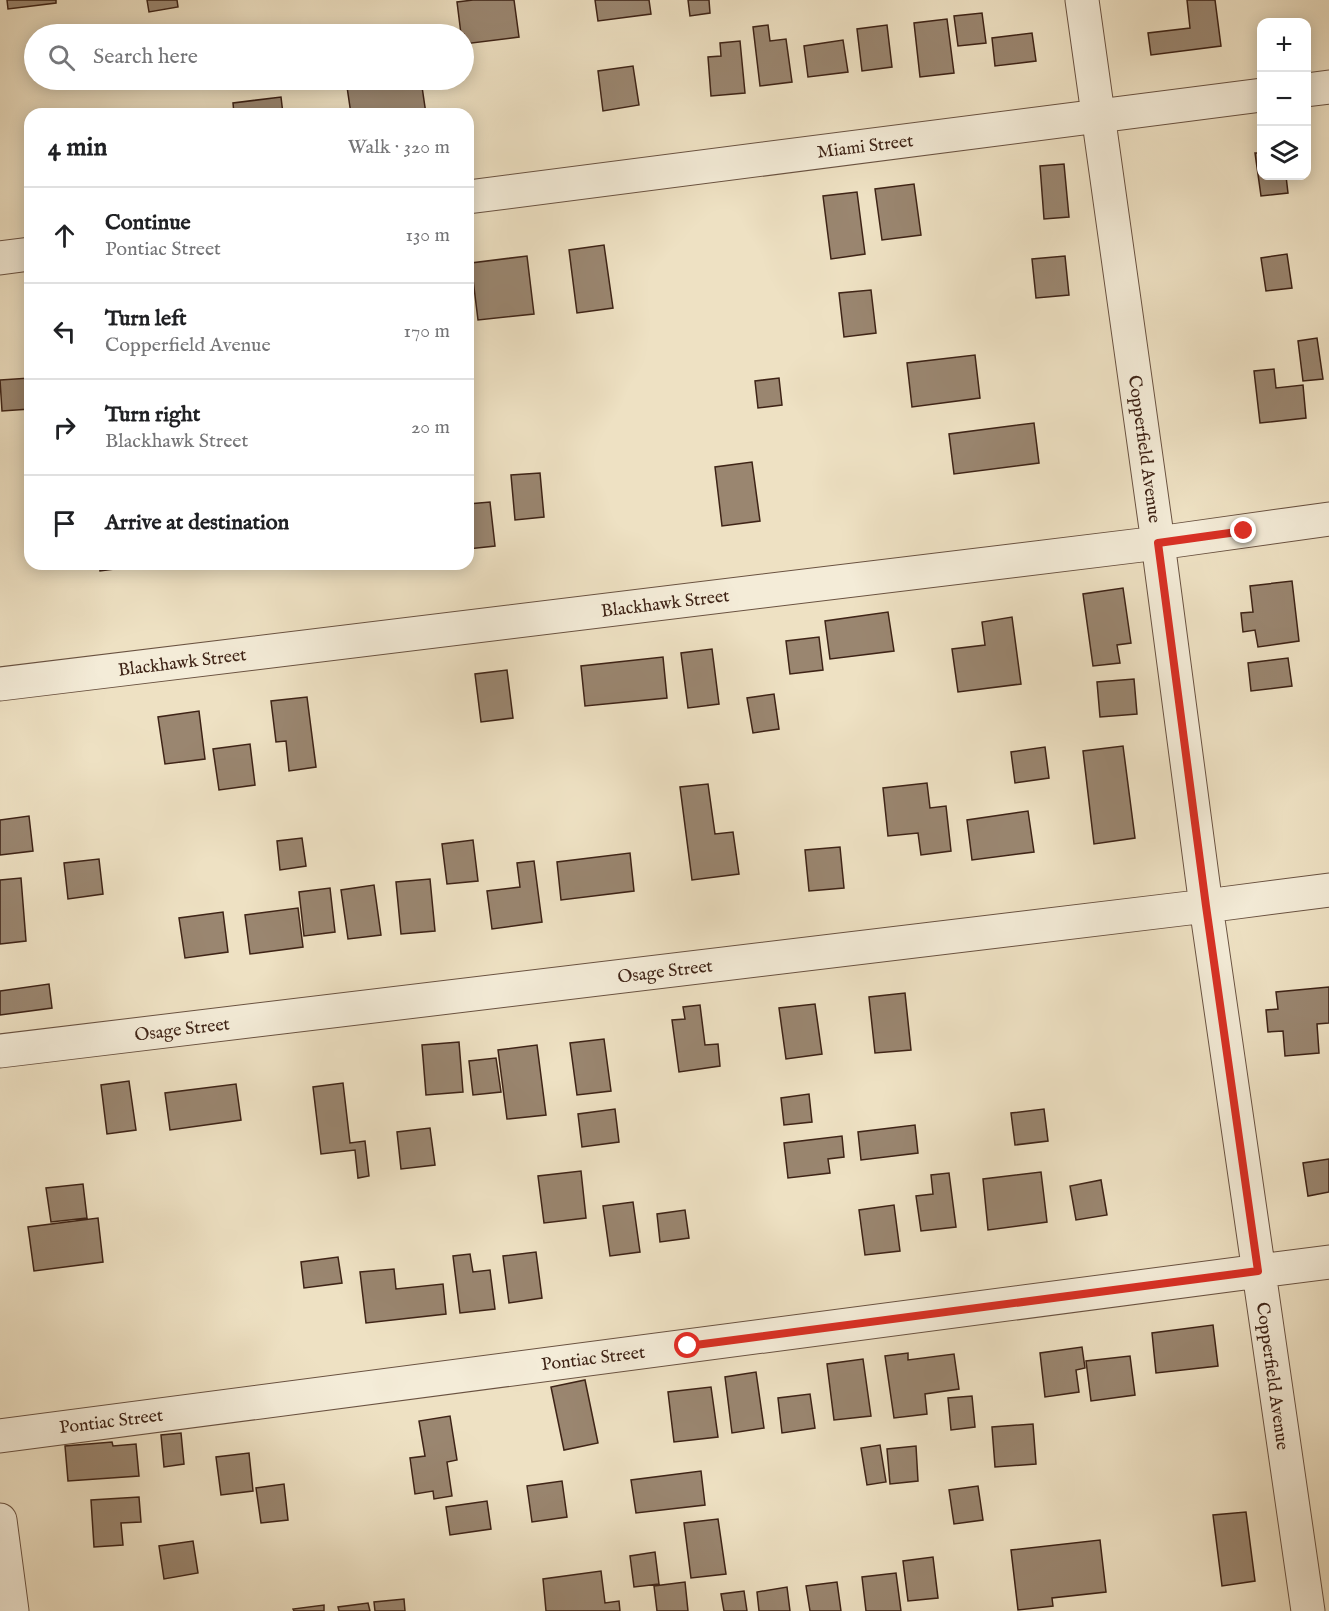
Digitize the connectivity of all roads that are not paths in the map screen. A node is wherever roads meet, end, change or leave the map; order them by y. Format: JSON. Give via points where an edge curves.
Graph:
{"nodes":[{"id":1,"x":1082,"y":0,"type":"edge"},
{"id":2,"x":1329,"y":87,"type":"edge"},
{"id":3,"x":1311,"y":89,"type":"edge"},
{"id":4,"x":1257,"y":96,"type":"edge"},
{"id":5,"x":1098,"y":116,"type":"junction"},
{"id":6,"x":474,"y":196,"type":"edge"},
{"id":7,"x":24,"y":255,"type":"edge"},
{"id":8,"x":0,"y":258,"type":"edge"},
{"id":9,"x":1329,"y":519,"type":"edge"},
{"id":10,"x":1158,"y":543,"type":"junction"},
{"id":11,"x":0,"y":684,"type":"edge"},
{"id":12,"x":1329,"y":890,"type":"edge"},
{"id":13,"x":1206,"y":906,"type":"junction"},
{"id":14,"x":0,"y":1051,"type":"edge"},
{"id":15,"x":1329,"y":1262,"type":"edge"},
{"id":16,"x":1258,"y":1271,"type":"junction"},
{"id":17,"x":0,"y":1436,"type":"edge"},
{"id":18,"x":0,"y":1521,"type":"edge"},
{"id":19,"x":12,"y":1611,"type":"edge"},
{"id":20,"x":1308,"y":1611,"type":"edge"}],
"edges":[{"from":1,"to":5,"type":"street","name":"Copperfield Avenue"},
{"from":2,"to":3,"type":"street"},
{"from":4,"to":5,"type":"street","name":"Miami Street"},
{"from":5,"to":6,"type":"street","name":"Miami Street"},
{"from":5,"to":10,"type":"street","name":"Copperfield Avenue"},
{"from":7,"to":8,"type":"street"},
{"from":9,"to":10,"type":"street","name":"Blackhawk Street"},
{"from":10,"to":11,"type":"street","name":"Blackhawk Street"},
{"from":10,"to":13,"type":"street","name":"Copperfield Avenue"},
{"from":12,"to":13,"type":"street","name":"Osage Street"},
{"from":13,"to":14,"type":"street","name":"Osage Street"},
{"from":13,"to":16,"type":"street","name":"Copperfield Avenue"},
{"from":15,"to":16,"type":"street","name":"Pontiac Street"},
{"from":16,"to":17,"type":"street","name":"Pontiac Street"},
{"from":16,"to":20,"type":"street","name":"Copperfield Avenue"},
{"from":18,"to":19,"type":"street"}]}
